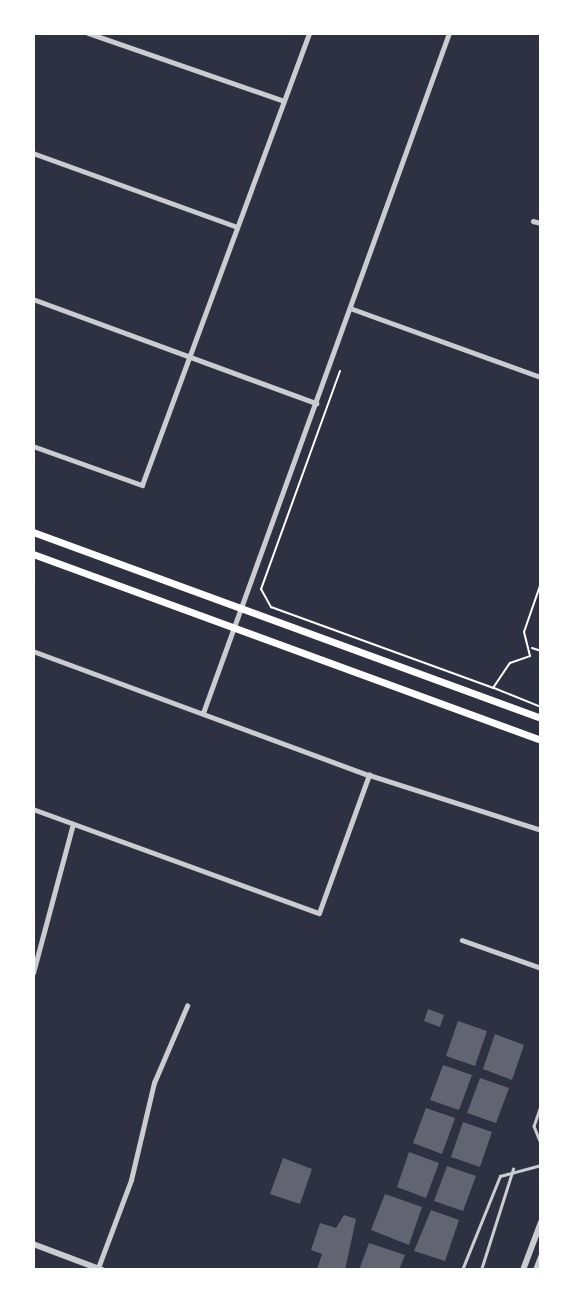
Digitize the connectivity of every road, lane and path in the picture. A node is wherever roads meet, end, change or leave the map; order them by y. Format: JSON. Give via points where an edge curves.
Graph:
{"nodes":[{"id":1,"x":88,"y":33,"type":"edge"},
{"id":2,"x":309,"y":33,"type":"edge"},
{"id":3,"x":449,"y":33,"type":"edge"},
{"id":4,"x":284,"y":101,"type":"junction"},
{"id":5,"x":33,"y":153,"type":"edge"},
{"id":6,"x":533,"y":221,"type":"dead end"},
{"id":7,"x":541,"y":223,"type":"edge"},
{"id":8,"x":237,"y":227,"type":"junction"},
{"id":9,"x":33,"y":299,"type":"edge"},
{"id":10,"x":350,"y":308,"type":"junction"},
{"id":11,"x":190,"y":357,"type":"junction"},
{"id":12,"x":340,"y":371,"type":"dead end"},
{"id":13,"x":541,"y":377,"type":"edge"},
{"id":14,"x":316,"y":404,"type":"junction"},
{"id":15,"x":33,"y":446,"type":"edge"},
{"id":16,"x":33,"y":532,"type":"edge"},
{"id":17,"x":33,"y":554,"type":"edge"},
{"id":18,"x":541,"y":583,"type":"edge"},
{"id":19,"x":242,"y":608,"type":"junction"},
{"id":20,"x":235,"y":628,"type":"junction"},
{"id":21,"x":531,"y":648,"type":"junction"},
{"id":22,"x":33,"y":651,"type":"edge"},
{"id":23,"x":541,"y":651,"type":"edge"},
{"id":24,"x":494,"y":688,"type":"junction"},
{"id":25,"x":541,"y":707,"type":"edge"},
{"id":26,"x":203,"y":713,"type":"junction"},
{"id":27,"x":541,"y":718,"type":"edge"},
{"id":28,"x":541,"y":740,"type":"edge"},
{"id":29,"x":369,"y":775,"type":"junction"},
{"id":30,"x":33,"y":809,"type":"edge"},
{"id":31,"x":73,"y":824,"type":"junction"},
{"id":32,"x":541,"y":830,"type":"edge"},
{"id":33,"x":462,"y":940,"type":"dead end"},
{"id":34,"x":541,"y":968,"type":"edge"},
{"id":35,"x":33,"y":973,"type":"edge"},
{"id":36,"x":187,"y":1006,"type":"dead end"},
{"id":37,"x":541,"y":1106,"type":"edge"},
{"id":38,"x":541,"y":1143,"type":"edge"},
{"id":39,"x":541,"y":1165,"type":"edge"},
{"id":40,"x":513,"y":1169,"type":"junction"},
{"id":41,"x":541,"y":1222,"type":"edge"},
{"id":42,"x":33,"y":1244,"type":"edge"},
{"id":43,"x":541,"y":1257,"type":"edge"},
{"id":44,"x":100,"y":1269,"type":"edge"},
{"id":45,"x":198,"y":1270,"type":"edge"},
{"id":46,"x":212,"y":1270,"type":"edge"},
{"id":47,"x":462,"y":1270,"type":"edge"},
{"id":48,"x":481,"y":1270,"type":"edge"},
{"id":49,"x":523,"y":1270,"type":"edge"},
{"id":50,"x":536,"y":1270,"type":"edge"}],
"edges":[{"from":1,"to":4,"type":"street"},
{"from":2,"to":4,"type":"street"},
{"from":3,"to":10,"type":"street"},
{"from":4,"to":8,"type":"street"},
{"from":5,"to":8,"type":"street"},
{"from":6,"to":7,"type":"street"},
{"from":8,"to":11,"type":"street"},
{"from":9,"to":11,"type":"street"},
{"from":10,"to":13,"type":"street"},
{"from":10,"to":14,"type":"street"},
{"from":11,"to":14,"type":"street"},
{"from":11,"to":15,"type":"street","via":[[142,485]]},
{"from":12,"to":24,"type":"path","via":[[261,589],[271,607]]},
{"from":14,"to":19,"type":"street"},
{"from":16,"to":19,"type":"main road"},
{"from":17,"to":20,"type":"main road"},
{"from":18,"to":21,"type":"path","via":[[524,632]]},
{"from":19,"to":20,"type":"street"},
{"from":19,"to":27,"type":"main road"},
{"from":20,"to":26,"type":"street"},
{"from":20,"to":28,"type":"main road"},
{"from":21,"to":23,"type":"path"},
{"from":21,"to":24,"type":"path","via":[[530,656],[510,663]]},
{"from":22,"to":26,"type":"street"},
{"from":24,"to":25,"type":"path"},
{"from":26,"to":29,"type":"street"},
{"from":29,"to":31,"type":"street","via":[[318,913]]},
{"from":29,"to":32,"type":"street"},
{"from":30,"to":31,"type":"street"},
{"from":31,"to":35,"type":"street"},
{"from":33,"to":34,"type":"street"},
{"from":36,"to":44,"type":"street","via":[[154,1083],[131,1180]]},
{"from":37,"to":38,"type":"lane","via":[[534,1126]]},
{"from":39,"to":40,"type":"lane"},
{"from":40,"to":47,"type":"lane","via":[[492,1186]]},
{"from":40,"to":48,"type":"lane"},
{"from":41,"to":49,"type":"street"},
{"from":42,"to":44,"type":"street"},
{"from":43,"to":50,"type":"street"},
{"from":45,"to":46,"type":"lane"}]}
